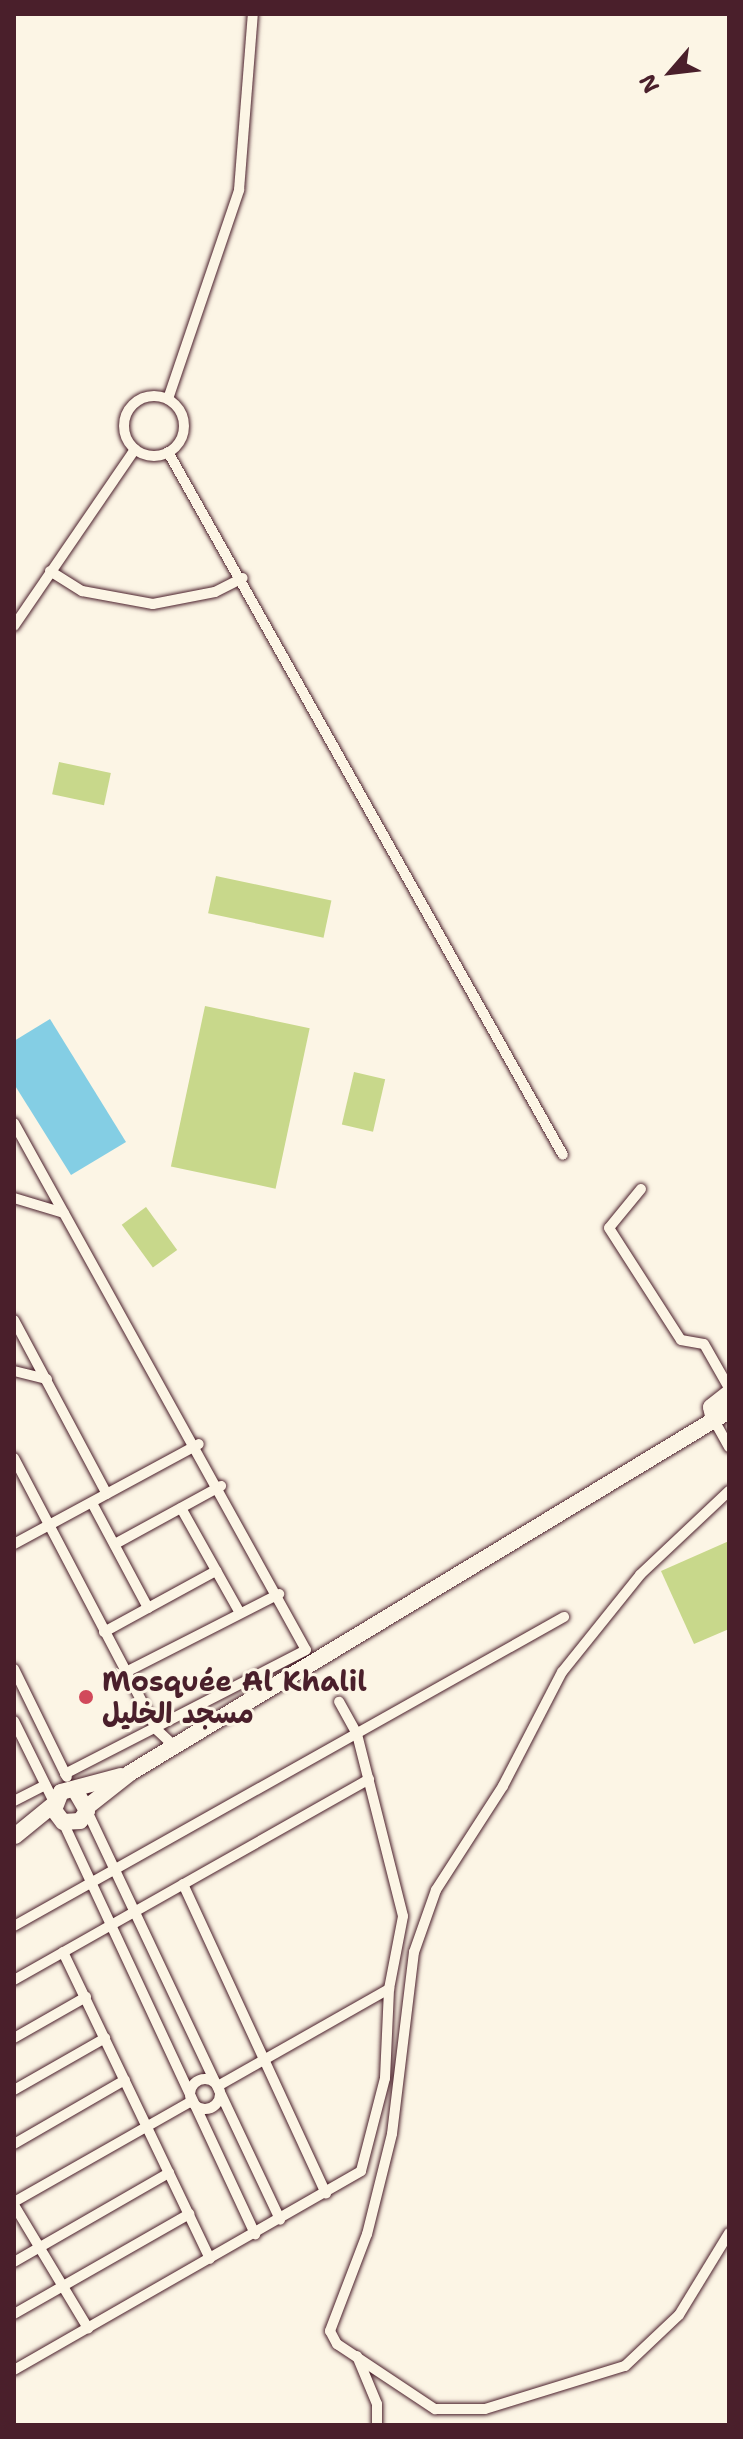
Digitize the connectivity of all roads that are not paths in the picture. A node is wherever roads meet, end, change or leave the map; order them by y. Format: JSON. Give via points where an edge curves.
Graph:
{"nodes":[{"id":1,"x":253,"y":14,"type":"edge"},
{"id":2,"x":168,"y":399,"type":"junction"},
{"id":3,"x":135,"y":449,"type":"junction"},
{"id":4,"x":168,"y":452,"type":"junction"},
{"id":5,"x":50,"y":571,"type":"junction"},
{"id":6,"x":243,"y":578,"type":"junction"},
{"id":7,"x":14,"y":626,"type":"edge"},
{"id":8,"x":14,"y":1123,"type":"edge"},
{"id":9,"x":563,"y":1155,"type":"dead end"},
{"id":10,"x":641,"y":1189,"type":"dead end"},
{"id":11,"x":14,"y":1198,"type":"edge"},
{"id":12,"x":64,"y":1213,"type":"junction"},
{"id":13,"x":14,"y":1320,"type":"edge"},
{"id":14,"x":14,"y":1371,"type":"edge"},
{"id":15,"x":47,"y":1379,"type":"junction"},
{"id":16,"x":729,"y":1390,"type":"edge"},
{"id":17,"x":729,"y":1411,"type":"edge"},
{"id":18,"x":714,"y":1420,"type":"junction"},
{"id":19,"x":199,"y":1444,"type":"junction"},
{"id":20,"x":729,"y":1447,"type":"edge"},
{"id":21,"x":14,"y":1458,"type":"edge"},
{"id":22,"x":221,"y":1486,"type":"junction"},
{"id":23,"x":729,"y":1491,"type":"edge"},
{"id":24,"x":107,"y":1494,"type":"junction"},
{"id":25,"x":92,"y":1503,"type":"junction"},
{"id":26,"x":181,"y":1508,"type":"junction"},
{"id":27,"x":51,"y":1525,"type":"junction"},
{"id":28,"x":14,"y":1544,"type":"edge"},
{"id":29,"x":115,"y":1544,"type":"junction"},
{"id":30,"x":216,"y":1571,"type":"junction"},
{"id":31,"x":279,"y":1594,"type":"junction"},
{"id":32,"x":148,"y":1608,"type":"junction"},
{"id":33,"x":240,"y":1613,"type":"junction"},
{"id":34,"x":564,"y":1617,"type":"dead end"},
{"id":35,"x":104,"y":1632,"type":"junction"},
{"id":36,"x":306,"y":1650,"type":"junction"},
{"id":37,"x":316,"y":1666,"type":"junction"},
{"id":38,"x":14,"y":1669,"type":"edge"},
{"id":39,"x":126,"y":1672,"type":"junction"},
{"id":40,"x":339,"y":1702,"type":"dead end"},
{"id":41,"x":16,"y":1728,"type":"edge"},
{"id":42,"x":156,"y":1729,"type":"junction"},
{"id":43,"x":357,"y":1734,"type":"junction"},
{"id":44,"x":175,"y":1747,"type":"junction"},
{"id":45,"x":130,"y":1773,"type":"junction"},
{"id":46,"x":65,"y":1774,"type":"junction"},
{"id":47,"x":369,"y":1779,"type":"junction"},
{"id":48,"x":45,"y":1785,"type":"junction"},
{"id":49,"x":74,"y":1790,"type":"junction"},
{"id":50,"x":14,"y":1801,"type":"edge"},
{"id":51,"x":87,"y":1809,"type":"junction"},
{"id":52,"x":58,"y":1812,"type":"junction"},
{"id":53,"x":15,"y":1837,"type":"edge"},
{"id":54,"x":115,"y":1870,"type":"junction"},
{"id":55,"x":91,"y":1882,"type":"junction"},
{"id":56,"x":183,"y":1884,"type":"junction"},
{"id":57,"x":135,"y":1911,"type":"junction"},
{"id":58,"x":110,"y":1925,"type":"junction"},
{"id":59,"x":14,"y":1926,"type":"edge"},
{"id":60,"x":63,"y":1952,"type":"junction"},
{"id":61,"x":14,"y":1980,"type":"edge"},
{"id":62,"x":389,"y":1989,"type":"junction"},
{"id":63,"x":86,"y":1997,"type":"junction"},
{"id":64,"x":14,"y":2038,"type":"edge"},
{"id":65,"x":105,"y":2038,"type":"junction"},
{"id":66,"x":264,"y":2060,"type":"junction"},
{"id":67,"x":125,"y":2080,"type":"junction"},
{"id":68,"x":218,"y":2086,"type":"junction"},
{"id":69,"x":14,"y":2090,"type":"edge"},
{"id":70,"x":192,"y":2101,"type":"junction"},
{"id":71,"x":147,"y":2126,"type":"junction"},
{"id":72,"x":14,"y":2144,"type":"edge"},
{"id":73,"x":169,"y":2173,"type":"junction"},
{"id":74,"x":326,"y":2194,"type":"junction"},
{"id":75,"x":14,"y":2203,"type":"edge"},
{"id":76,"x":189,"y":2214,"type":"junction"},
{"id":77,"x":280,"y":2220,"type":"junction"},
{"id":78,"x":729,"y":2233,"type":"edge"},
{"id":79,"x":255,"y":2234,"type":"junction"},
{"id":80,"x":39,"y":2247,"type":"junction"},
{"id":81,"x":210,"y":2259,"type":"junction"},
{"id":82,"x":14,"y":2262,"type":"edge"},
{"id":83,"x":63,"y":2286,"type":"junction"},
{"id":84,"x":14,"y":2314,"type":"edge"},
{"id":85,"x":88,"y":2328,"type":"junction"},
{"id":86,"x":357,"y":2356,"type":"junction"},
{"id":87,"x":14,"y":2370,"type":"edge"},
{"id":88,"x":377,"y":2425,"type":"edge"}],
"edges":[{"from":1,"to":2,"type":"street","via":[[239,190]]},
{"from":2,"to":3,"type":"street","via":[[147,396],[130,406],[124,426]]},
{"from":2,"to":4,"type":"street","via":[[184,429]]},
{"from":3,"to":4,"type":"street"},
{"from":3,"to":5,"type":"street"},
{"from":4,"to":6,"type":"street"},
{"from":5,"to":6,"type":"street","via":[[82,591],[153,604],[215,592]]},
{"from":5,"to":7,"type":"street"},
{"from":6,"to":9,"type":"street"},
{"from":8,"to":12,"type":"street"},
{"from":10,"to":16,"type":"street","via":[[609,1228],[681,1340],[704,1344]]},
{"from":11,"to":12,"type":"street"},
{"from":12,"to":19,"type":"street"},
{"from":13,"to":15,"type":"street"},
{"from":14,"to":15,"type":"street"},
{"from":15,"to":24,"type":"street"},
{"from":16,"to":18,"type":"main road","via":[[712,1405]]},
{"from":17,"to":18,"type":"main road"},
{"from":18,"to":20,"type":"street"},
{"from":18,"to":37,"type":"main road"},
{"from":19,"to":22,"type":"street"},
{"from":19,"to":24,"type":"street"},
{"from":21,"to":27,"type":"street"},
{"from":22,"to":26,"type":"street"},
{"from":22,"to":31,"type":"street"},
{"from":23,"to":86,"type":"street","via":[[640,1575],[562,1672],[427,1911],[410,1977],[395,2122],[363,2245],[330,2324],[335,2341]]},
{"from":24,"to":25,"type":"street"},
{"from":25,"to":27,"type":"street"},
{"from":25,"to":29,"type":"street"},
{"from":26,"to":29,"type":"street"},
{"from":26,"to":30,"type":"street"},
{"from":27,"to":28,"type":"street"},
{"from":27,"to":35,"type":"street"},
{"from":29,"to":32,"type":"street"},
{"from":30,"to":32,"type":"street"},
{"from":30,"to":33,"type":"street"},
{"from":31,"to":33,"type":"street"},
{"from":31,"to":36,"type":"street"},
{"from":32,"to":35,"type":"street"},
{"from":33,"to":39,"type":"street"},
{"from":34,"to":43,"type":"street"},
{"from":35,"to":39,"type":"street"},
{"from":36,"to":37,"type":"street"},
{"from":36,"to":42,"type":"street"},
{"from":37,"to":44,"type":"main road"},
{"from":38,"to":46,"type":"street"},
{"from":39,"to":42,"type":"street"},
{"from":40,"to":43,"type":"street"},
{"from":41,"to":48,"type":"street"},
{"from":42,"to":44,"type":"street"},
{"from":42,"to":46,"type":"street"},
{"from":43,"to":47,"type":"street"},
{"from":43,"to":54,"type":"street"},
{"from":44,"to":45,"type":"main road"},
{"from":45,"to":49,"type":"main road"},
{"from":45,"to":51,"type":"main road"},
{"from":46,"to":49,"type":"street"},
{"from":47,"to":56,"type":"street"},
{"from":47,"to":62,"type":"street","via":[[403,1916]]},
{"from":48,"to":50,"type":"street"},
{"from":48,"to":52,"type":"street"},
{"from":49,"to":51,"type":"main road"},
{"from":49,"to":52,"type":"main road"},
{"from":51,"to":52,"type":"main road","via":[[80,1821]]},
{"from":51,"to":54,"type":"street"},
{"from":52,"to":53,"type":"main road"},
{"from":52,"to":55,"type":"street"},
{"from":54,"to":55,"type":"street"},
{"from":54,"to":57,"type":"street"},
{"from":55,"to":58,"type":"street"},
{"from":55,"to":59,"type":"street"},
{"from":56,"to":57,"type":"street"},
{"from":56,"to":66,"type":"street"},
{"from":57,"to":58,"type":"street"},
{"from":57,"to":68,"type":"street"},
{"from":58,"to":60,"type":"street"},
{"from":58,"to":70,"type":"street"},
{"from":60,"to":61,"type":"street"},
{"from":60,"to":63,"type":"street"},
{"from":62,"to":66,"type":"street"},
{"from":62,"to":74,"type":"street","via":[[385,2078],[361,2171]]},
{"from":63,"to":64,"type":"street"},
{"from":63,"to":65,"type":"street"},
{"from":65,"to":67,"type":"street"},
{"from":65,"to":69,"type":"street"},
{"from":66,"to":68,"type":"street"},
{"from":66,"to":74,"type":"street"},
{"from":67,"to":71,"type":"street"},
{"from":67,"to":72,"type":"street"},
{"from":68,"to":70,"type":"street","via":[[200,2079]]},
{"from":68,"to":70,"type":"street","via":[[213,2107]]},
{"from":68,"to":77,"type":"street"},
{"from":70,"to":71,"type":"street"},
{"from":70,"to":79,"type":"street"},
{"from":71,"to":73,"type":"street"},
{"from":71,"to":75,"type":"street"},
{"from":73,"to":76,"type":"street"},
{"from":73,"to":80,"type":"street"},
{"from":74,"to":77,"type":"street"},
{"from":75,"to":80,"type":"street"},
{"from":76,"to":81,"type":"street"},
{"from":76,"to":83,"type":"street"},
{"from":77,"to":79,"type":"street"},
{"from":78,"to":86,"type":"street","via":[[679,2315],[646,2350],[606,2375],[455,2413],[435,2409]]},
{"from":79,"to":81,"type":"street"},
{"from":80,"to":82,"type":"street"},
{"from":80,"to":83,"type":"street"},
{"from":81,"to":85,"type":"street"},
{"from":83,"to":84,"type":"street"},
{"from":83,"to":85,"type":"street"},
{"from":85,"to":87,"type":"street"},
{"from":86,"to":88,"type":"street","via":[[377,2404]]}]}
